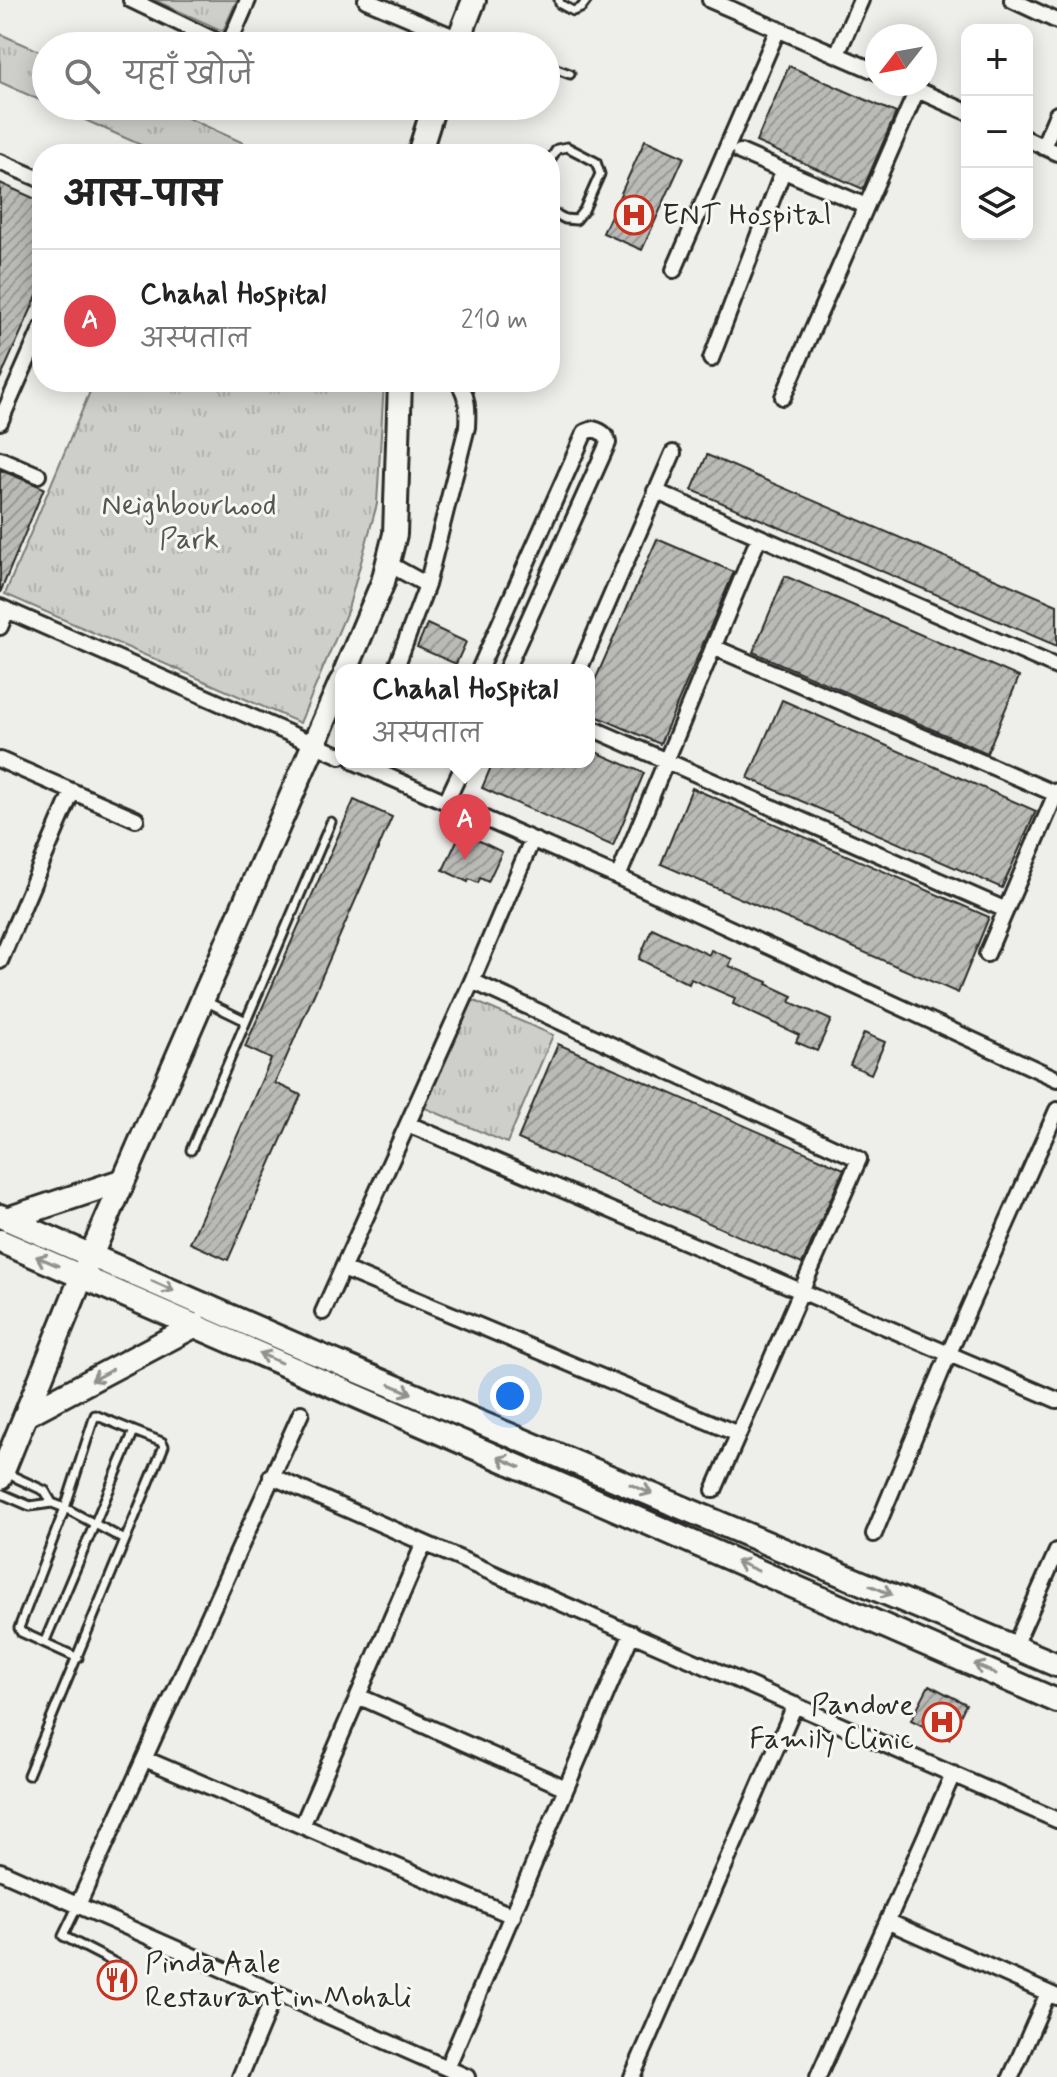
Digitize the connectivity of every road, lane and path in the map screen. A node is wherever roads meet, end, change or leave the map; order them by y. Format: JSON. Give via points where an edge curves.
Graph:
{"nodes":[{"id":1,"x":131,"y":0,"type":"edge"},
{"id":2,"x":248,"y":0,"type":"edge"},
{"id":3,"x":366,"y":0,"type":"edge"},
{"id":4,"x":474,"y":0,"type":"edge"},
{"id":5,"x":559,"y":0,"type":"edge"},
{"id":6,"x":587,"y":0,"type":"edge"},
{"id":7,"x":710,"y":0,"type":"edge"},
{"id":8,"x":861,"y":0,"type":"edge"},
{"id":9,"x":1012,"y":0,"type":"edge"},
{"id":10,"x":1057,"y":21,"type":"edge"},
{"id":11,"x":778,"y":29,"type":"junction"},
{"id":12,"x":198,"y":32,"type":"edge"},
{"id":13,"x":234,"y":32,"type":"edge"},
{"id":14,"x":442,"y":32,"type":"edge"},
{"id":15,"x":462,"y":32,"type":"edge"},
{"id":16,"x":837,"y":54,"type":"junction"},
{"id":17,"x":865,"y":67,"type":"edge"},
{"id":18,"x":560,"y":70,"type":"edge"},
{"id":19,"x":570,"y":74,"type":"dead end"},
{"id":20,"x":907,"y":96,"type":"edge"},
{"id":21,"x":931,"y":96,"type":"edge"},
{"id":22,"x":961,"y":109,"type":"edge"},
{"id":23,"x":1057,"y":114,"type":"edge"},
{"id":24,"x":430,"y":120,"type":"edge"},
{"id":25,"x":422,"y":144,"type":"edge"},
{"id":26,"x":560,"y":148,"type":"edge"},
{"id":27,"x":1050,"y":150,"type":"edge"},
{"id":28,"x":740,"y":152,"type":"dead end"},
{"id":29,"x":0,"y":162,"type":"edge"},
{"id":30,"x":783,"y":171,"type":"junction"},
{"id":31,"x":32,"y":176,"type":"edge"},
{"id":32,"x":866,"y":206,"type":"junction"},
{"id":33,"x":560,"y":216,"type":"edge"},
{"id":34,"x":674,"y":270,"type":"dead end"},
{"id":35,"x":32,"y":350,"type":"edge"},
{"id":36,"x":711,"y":359,"type":"dead end"},
{"id":37,"x":400,"y":392,"type":"edge"},
{"id":38,"x":464,"y":392,"type":"edge"},
{"id":39,"x":783,"y":397,"type":"dead end"},
{"id":40,"x":0,"y":422,"type":"edge"},
{"id":41,"x":673,"y":453,"type":"dead end"},
{"id":42,"x":0,"y":459,"type":"edge"},
{"id":43,"x":38,"y":475,"type":"dead end"},
{"id":44,"x":655,"y":491,"type":"junction"},
{"id":45,"x":759,"y":537,"type":"junction"},
{"id":46,"x":389,"y":564,"type":"junction"},
{"id":47,"x":427,"y":585,"type":"junction"},
{"id":48,"x":4,"y":608,"type":"edge"},
{"id":49,"x":0,"y":627,"type":"edge"},
{"id":50,"x":713,"y":647,"type":"junction"},
{"id":51,"x":348,"y":664,"type":"edge"},
{"id":52,"x":397,"y":664,"type":"edge"},
{"id":53,"x":482,"y":664,"type":"edge"},
{"id":54,"x":509,"y":664,"type":"edge"},
{"id":55,"x":582,"y":664,"type":"edge"},
{"id":56,"x":1057,"y":667,"type":"edge"},
{"id":57,"x":335,"y":697,"type":"edge"},
{"id":58,"x":595,"y":730,"type":"edge"},
{"id":59,"x":315,"y":745,"type":"junction"},
{"id":60,"x":335,"y":753,"type":"edge"},
{"id":61,"x":0,"y":760,"type":"edge"},
{"id":62,"x":667,"y":760,"type":"junction"},
{"id":63,"x":369,"y":768,"type":"edge"},
{"id":64,"x":459,"y":768,"type":"edge"},
{"id":65,"x":72,"y":792,"type":"junction"},
{"id":66,"x":1056,"y":793,"type":"edge"},
{"id":67,"x":446,"y":802,"type":"junction"},
{"id":68,"x":136,"y":819,"type":"dead end"},
{"id":69,"x":331,"y":822,"type":"dead end"},
{"id":70,"x":532,"y":840,"type":"junction"},
{"id":71,"x":618,"y":877,"type":"junction"},
{"id":72,"x":1006,"y":910,"type":"junction"},
{"id":73,"x":987,"y":954,"type":"dead end"},
{"id":74,"x":0,"y":961,"type":"edge"},
{"id":75,"x":472,"y":981,"type":"junction"},
{"id":76,"x":203,"y":1000,"type":"junction"},
{"id":77,"x":246,"y":1021,"type":"junction"},
{"id":78,"x":1057,"y":1079,"type":"edge"},
{"id":79,"x":1057,"y":1110,"type":"edge"},
{"id":80,"x":408,"y":1124,"type":"junction"},
{"id":81,"x":191,"y":1150,"type":"dead end"},
{"id":82,"x":124,"y":1180,"type":"junction"},
{"id":83,"x":4,"y":1217,"type":"edge"},
{"id":84,"x":0,"y":1241,"type":"edge"},
{"id":85,"x":91,"y":1255,"type":"junction"},
{"id":86,"x":343,"y":1269,"type":"junction"},
{"id":87,"x":82,"y":1276,"type":"junction"},
{"id":88,"x":802,"y":1290,"type":"junction"},
{"id":89,"x":323,"y":1312,"type":"dead end"},
{"id":90,"x":196,"y":1325,"type":"junction"},
{"id":91,"x":949,"y":1353,"type":"junction"},
{"id":92,"x":1057,"y":1400,"type":"edge"},
{"id":93,"x":301,"y":1413,"type":"dead end"},
{"id":94,"x":26,"y":1415,"type":"junction"},
{"id":95,"x":134,"y":1431,"type":"junction"},
{"id":96,"x":738,"y":1434,"type":"junction"},
{"id":97,"x":271,"y":1476,"type":"junction"},
{"id":98,"x":1,"y":1481,"type":"edge"},
{"id":99,"x":714,"y":1490,"type":"dead end"},
{"id":100,"x":52,"y":1503,"type":"junction"},
{"id":101,"x":65,"y":1508,"type":"junction"},
{"id":102,"x":95,"y":1522,"type":"junction"},
{"id":103,"x":874,"y":1534,"type":"dead end"},
{"id":104,"x":125,"y":1540,"type":"junction"},
{"id":105,"x":424,"y":1543,"type":"junction"},
{"id":106,"x":1057,"y":1551,"type":"edge"},
{"id":107,"x":1054,"y":1570,"type":"edge"},
{"id":108,"x":632,"y":1633,"type":"junction"},
{"id":109,"x":1020,"y":1634,"type":"dead end"},
{"id":110,"x":45,"y":1641,"type":"junction"},
{"id":111,"x":78,"y":1658,"type":"junction"},
{"id":112,"x":1057,"y":1665,"type":"edge"},
{"id":113,"x":358,"y":1696,"type":"junction"},
{"id":114,"x":1057,"y":1701,"type":"edge"},
{"id":115,"x":795,"y":1705,"type":"junction"},
{"id":116,"x":145,"y":1759,"type":"junction"},
{"id":117,"x":953,"y":1774,"type":"junction"},
{"id":118,"x":28,"y":1775,"type":"dead end"},
{"id":119,"x":566,"y":1788,"type":"junction"},
{"id":120,"x":1057,"y":1820,"type":"edge"},
{"id":121,"x":302,"y":1826,"type":"junction"},
{"id":122,"x":0,"y":1871,"type":"edge"},
{"id":123,"x":78,"y":1905,"type":"junction"},
{"id":124,"x":513,"y":1916,"type":"junction"},
{"id":125,"x":889,"y":1922,"type":"junction"},
{"id":126,"x":127,"y":1969,"type":"dead end"},
{"id":127,"x":275,"y":1993,"type":"junction"},
{"id":128,"x":1052,"y":1995,"type":"edge"},
{"id":129,"x":447,"y":2068,"type":"junction"},
{"id":130,"x":824,"y":2075,"type":"edge"},
{"id":131,"x":240,"y":2077,"type":"edge"},
{"id":132,"x":467,"y":2077,"type":"edge"},
{"id":133,"x":632,"y":2077,"type":"edge"},
{"id":134,"x":1011,"y":2077,"type":"edge"}],
"edges":[{"from":1,"to":12,"type":"street"},
{"from":2,"to":13,"type":"street"},
{"from":3,"to":14,"type":"street"},
{"from":4,"to":15,"type":"main road"},
{"from":5,"to":6,"type":"lane","via":[[573,11]]},
{"from":7,"to":11,"type":"street"},
{"from":8,"to":16,"type":"street"},
{"from":9,"to":10,"type":"street"},
{"from":11,"to":16,"type":"street"},
{"from":11,"to":34,"type":"street"},
{"from":16,"to":17,"type":"street"},
{"from":18,"to":19,"type":"lane"},
{"from":20,"to":32,"type":"street"},
{"from":21,"to":22,"type":"street"},
{"from":23,"to":27,"type":"street"},
{"from":24,"to":25,"type":"main road"},
{"from":26,"to":33,"type":"lane","via":[[596,162],[600,174],[576,220]]},
{"from":28,"to":30,"type":"street"},
{"from":29,"to":31,"type":"street"},
{"from":30,"to":32,"type":"street"},
{"from":30,"to":36,"type":"street"},
{"from":32,"to":39,"type":"street"},
{"from":35,"to":40,"type":"street"},
{"from":37,"to":46,"type":"main road","via":[[395,534]]},
{"from":38,"to":47,"type":"street","via":[[467,427]]},
{"from":41,"to":44,"type":"street"},
{"from":42,"to":43,"type":"street"},
{"from":44,"to":45,"type":"street"},
{"from":44,"to":55,"type":"street"},
{"from":45,"to":50,"type":"street"},
{"from":45,"to":56,"type":"street"},
{"from":46,"to":47,"type":"street"},
{"from":46,"to":51,"type":"main road"},
{"from":47,"to":52,"type":"street"},
{"from":48,"to":49,"type":"street"},
{"from":48,"to":59,"type":"street"},
{"from":50,"to":62,"type":"street"},
{"from":50,"to":66,"type":"street"},
{"from":53,"to":54,"type":"street","via":[[585,432],[600,431],[608,443]]},
{"from":57,"to":59,"type":"main road"},
{"from":58,"to":62,"type":"street"},
{"from":59,"to":60,"type":"street"},
{"from":59,"to":76,"type":"main road"},
{"from":61,"to":65,"type":"street"},
{"from":62,"to":71,"type":"street"},
{"from":62,"to":72,"type":"street"},
{"from":63,"to":67,"type":"street"},
{"from":64,"to":67,"type":"street"},
{"from":65,"to":68,"type":"street"},
{"from":65,"to":74,"type":"street"},
{"from":66,"to":72,"type":"street"},
{"from":67,"to":70,"type":"street"},
{"from":69,"to":77,"type":"lane"},
{"from":70,"to":71,"type":"street"},
{"from":70,"to":75,"type":"street"},
{"from":71,"to":78,"type":"street"},
{"from":72,"to":73,"type":"street"},
{"from":75,"to":80,"type":"street"},
{"from":75,"to":88,"type":"street","via":[[859,1159]]},
{"from":76,"to":77,"type":"lane"},
{"from":76,"to":82,"type":"main road"},
{"from":77,"to":81,"type":"lane"},
{"from":79,"to":91,"type":"street"},
{"from":80,"to":86,"type":"street"},
{"from":80,"to":88,"type":"street"},
{"from":82,"to":83,"type":"main road"},
{"from":82,"to":85,"type":"main road"},
{"from":83,"to":85,"type":"main road"},
{"from":87,"to":84,"type":"main road","one_way":true},
{"from":85,"to":87,"type":"main road"},
{"from":85,"to":112,"type":"main road","one_way":true},
{"from":86,"to":89,"type":"street"},
{"from":86,"to":96,"type":"street"},
{"from":87,"to":90,"type":"main road"},
{"from":87,"to":94,"type":"main road"},
{"from":88,"to":91,"type":"street"},
{"from":88,"to":96,"type":"street"},
{"from":90,"to":94,"type":"main road","one_way":true},
{"from":114,"to":90,"type":"main road","one_way":true},
{"from":91,"to":92,"type":"street"},
{"from":91,"to":103,"type":"street"},
{"from":93,"to":97,"type":"street"},
{"from":94,"to":98,"type":"main road"},
{"from":95,"to":101,"type":"lane","via":[[95,1415]]},
{"from":95,"to":102,"type":"lane"},
{"from":95,"to":104,"type":"lane","via":[[164,1446]]},
{"from":96,"to":99,"type":"street"},
{"from":97,"to":105,"type":"street"},
{"from":97,"to":116,"type":"street"},
{"from":98,"to":100,"type":"lane","via":[[45,1491]]},
{"from":98,"to":100,"type":"lane","via":[[30,1506]]},
{"from":100,"to":101,"type":"lane"},
{"from":101,"to":102,"type":"lane"},
{"from":101,"to":110,"type":"lane","via":[[19,1628]]},
{"from":102,"to":104,"type":"lane"},
{"from":102,"to":110,"type":"lane"},
{"from":104,"to":111,"type":"lane"},
{"from":105,"to":108,"type":"street"},
{"from":105,"to":113,"type":"street"},
{"from":106,"to":107,"type":"street"},
{"from":107,"to":109,"type":"street"},
{"from":108,"to":115,"type":"street"},
{"from":108,"to":119,"type":"street"},
{"from":110,"to":111,"type":"lane"},
{"from":111,"to":118,"type":"lane"},
{"from":113,"to":119,"type":"street"},
{"from":113,"to":121,"type":"street"},
{"from":115,"to":117,"type":"street"},
{"from":115,"to":133,"type":"street"},
{"from":116,"to":121,"type":"street"},
{"from":116,"to":123,"type":"street"},
{"from":117,"to":120,"type":"street"},
{"from":117,"to":125,"type":"street"},
{"from":119,"to":124,"type":"street"},
{"from":121,"to":124,"type":"street"},
{"from":122,"to":123,"type":"street"},
{"from":123,"to":126,"type":"lane","via":[[63,1936]]},
{"from":123,"to":127,"type":"street"},
{"from":124,"to":129,"type":"street"},
{"from":125,"to":128,"type":"street"},
{"from":125,"to":130,"type":"street"},
{"from":127,"to":129,"type":"street"},
{"from":127,"to":131,"type":"street"},
{"from":128,"to":134,"type":"street"},
{"from":129,"to":132,"type":"street"}]}
